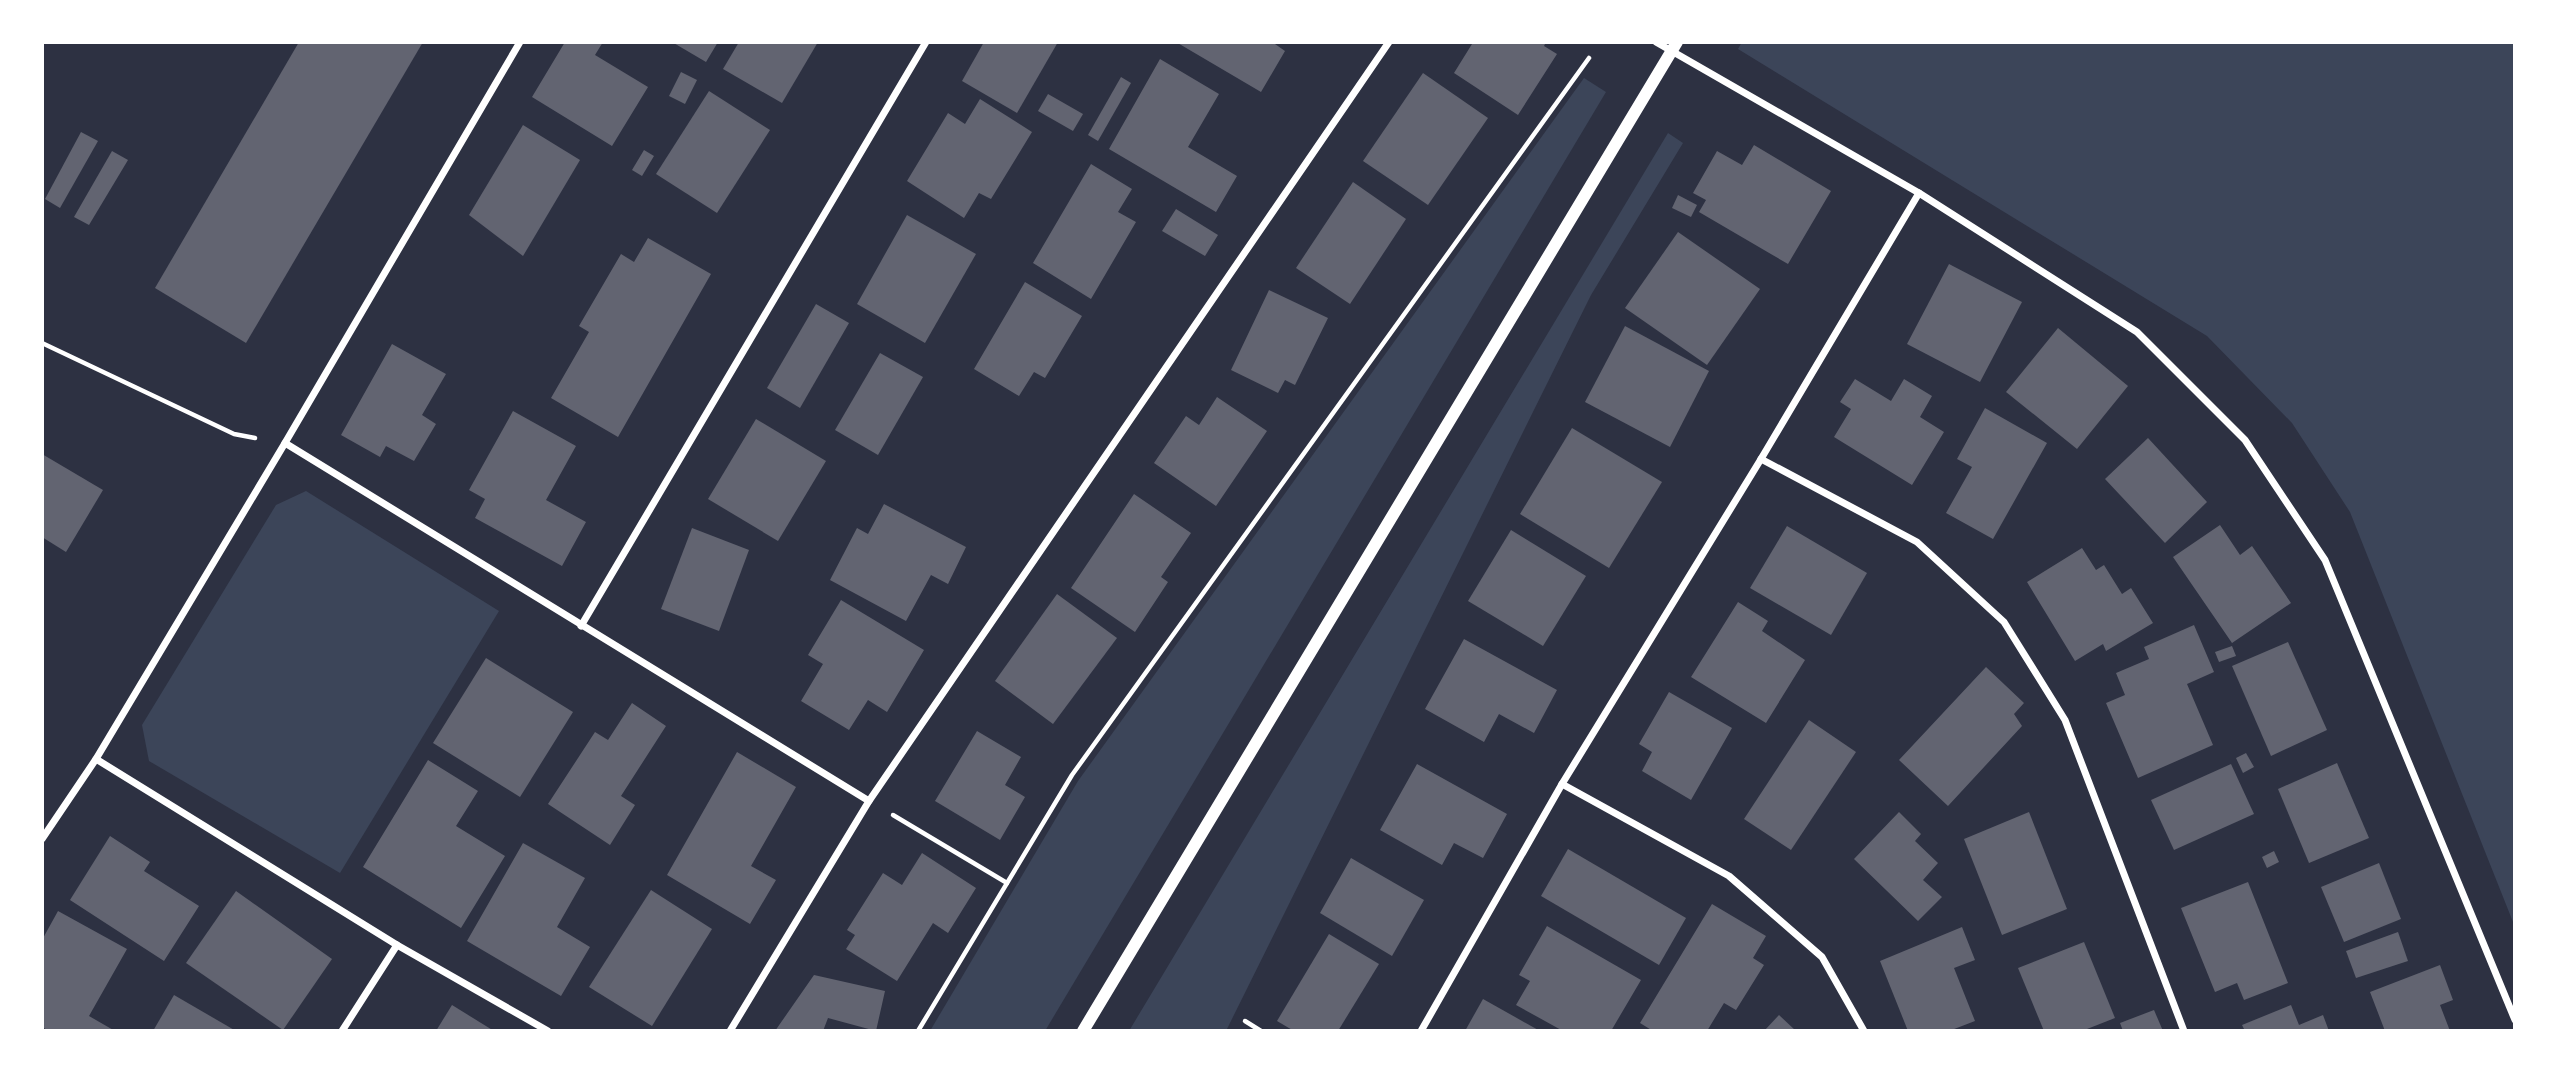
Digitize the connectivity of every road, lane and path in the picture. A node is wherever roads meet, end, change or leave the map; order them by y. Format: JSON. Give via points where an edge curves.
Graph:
{"nodes":[{"id":1,"x":520,"y":42,"type":"edge"},
{"id":2,"x":926,"y":42,"type":"edge"},
{"id":3,"x":1388,"y":42,"type":"edge"},
{"id":4,"x":1656,"y":42,"type":"edge"},
{"id":5,"x":1674,"y":47,"type":"edge"},
{"id":6,"x":1589,"y":58,"type":"dead end"},
{"id":7,"x":1919,"y":193,"type":"junction"},
{"id":8,"x":42,"y":344,"type":"edge"},
{"id":9,"x":285,"y":443,"type":"junction"},
{"id":10,"x":1761,"y":459,"type":"junction"},
{"id":11,"x":581,"y":626,"type":"junction"},
{"id":12,"x":96,"y":759,"type":"junction"},
{"id":13,"x":1562,"y":784,"type":"junction"},
{"id":14,"x":869,"y":801,"type":"junction"},
{"id":15,"x":42,"y":839,"type":"edge"},
{"id":16,"x":1007,"y":883,"type":"junction"},
{"id":17,"x":397,"y":945,"type":"junction"},
{"id":18,"x":2515,"y":1020,"type":"edge"},
{"id":19,"x":1245,"y":1021,"type":"dead end"},
{"id":20,"x":342,"y":1031,"type":"edge"},
{"id":21,"x":548,"y":1031,"type":"edge"},
{"id":22,"x":730,"y":1031,"type":"edge"},
{"id":23,"x":918,"y":1031,"type":"edge"},
{"id":24,"x":1083,"y":1031,"type":"edge"},
{"id":25,"x":1261,"y":1031,"type":"edge"},
{"id":26,"x":1421,"y":1031,"type":"edge"},
{"id":27,"x":1864,"y":1031,"type":"edge"},
{"id":28,"x":2184,"y":1031,"type":"edge"}],
"edges":[{"from":1,"to":9,"type":"street"},
{"from":2,"to":11,"type":"street"},
{"from":3,"to":14,"type":"street"},
{"from":4,"to":5,"type":"street"},
{"from":5,"to":7,"type":"street"},
{"from":5,"to":24,"type":"street"},
{"from":6,"to":16,"type":"path","via":[[1072,775]]},
{"from":7,"to":10,"type":"street"},
{"from":7,"to":18,"type":"street","via":[[2137,332],[2245,440],[2325,560]]},
{"from":8,"to":9,"type":"path","via":[[234,434]]},
{"from":9,"to":11,"type":"street"},
{"from":9,"to":12,"type":"street"},
{"from":10,"to":13,"type":"street"},
{"from":10,"to":28,"type":"street","via":[[1917,542],[2004,622],[2066,720]]},
{"from":11,"to":14,"type":"street"},
{"from":12,"to":15,"type":"street"},
{"from":12,"to":17,"type":"street"},
{"from":13,"to":26,"type":"street"},
{"from":13,"to":27,"type":"street","via":[[1729,876],[1822,957]]},
{"from":14,"to":16,"type":"path"},
{"from":14,"to":22,"type":"street"},
{"from":16,"to":23,"type":"path"},
{"from":17,"to":20,"type":"street"},
{"from":17,"to":21,"type":"street"},
{"from":19,"to":25,"type":"path"}]}
